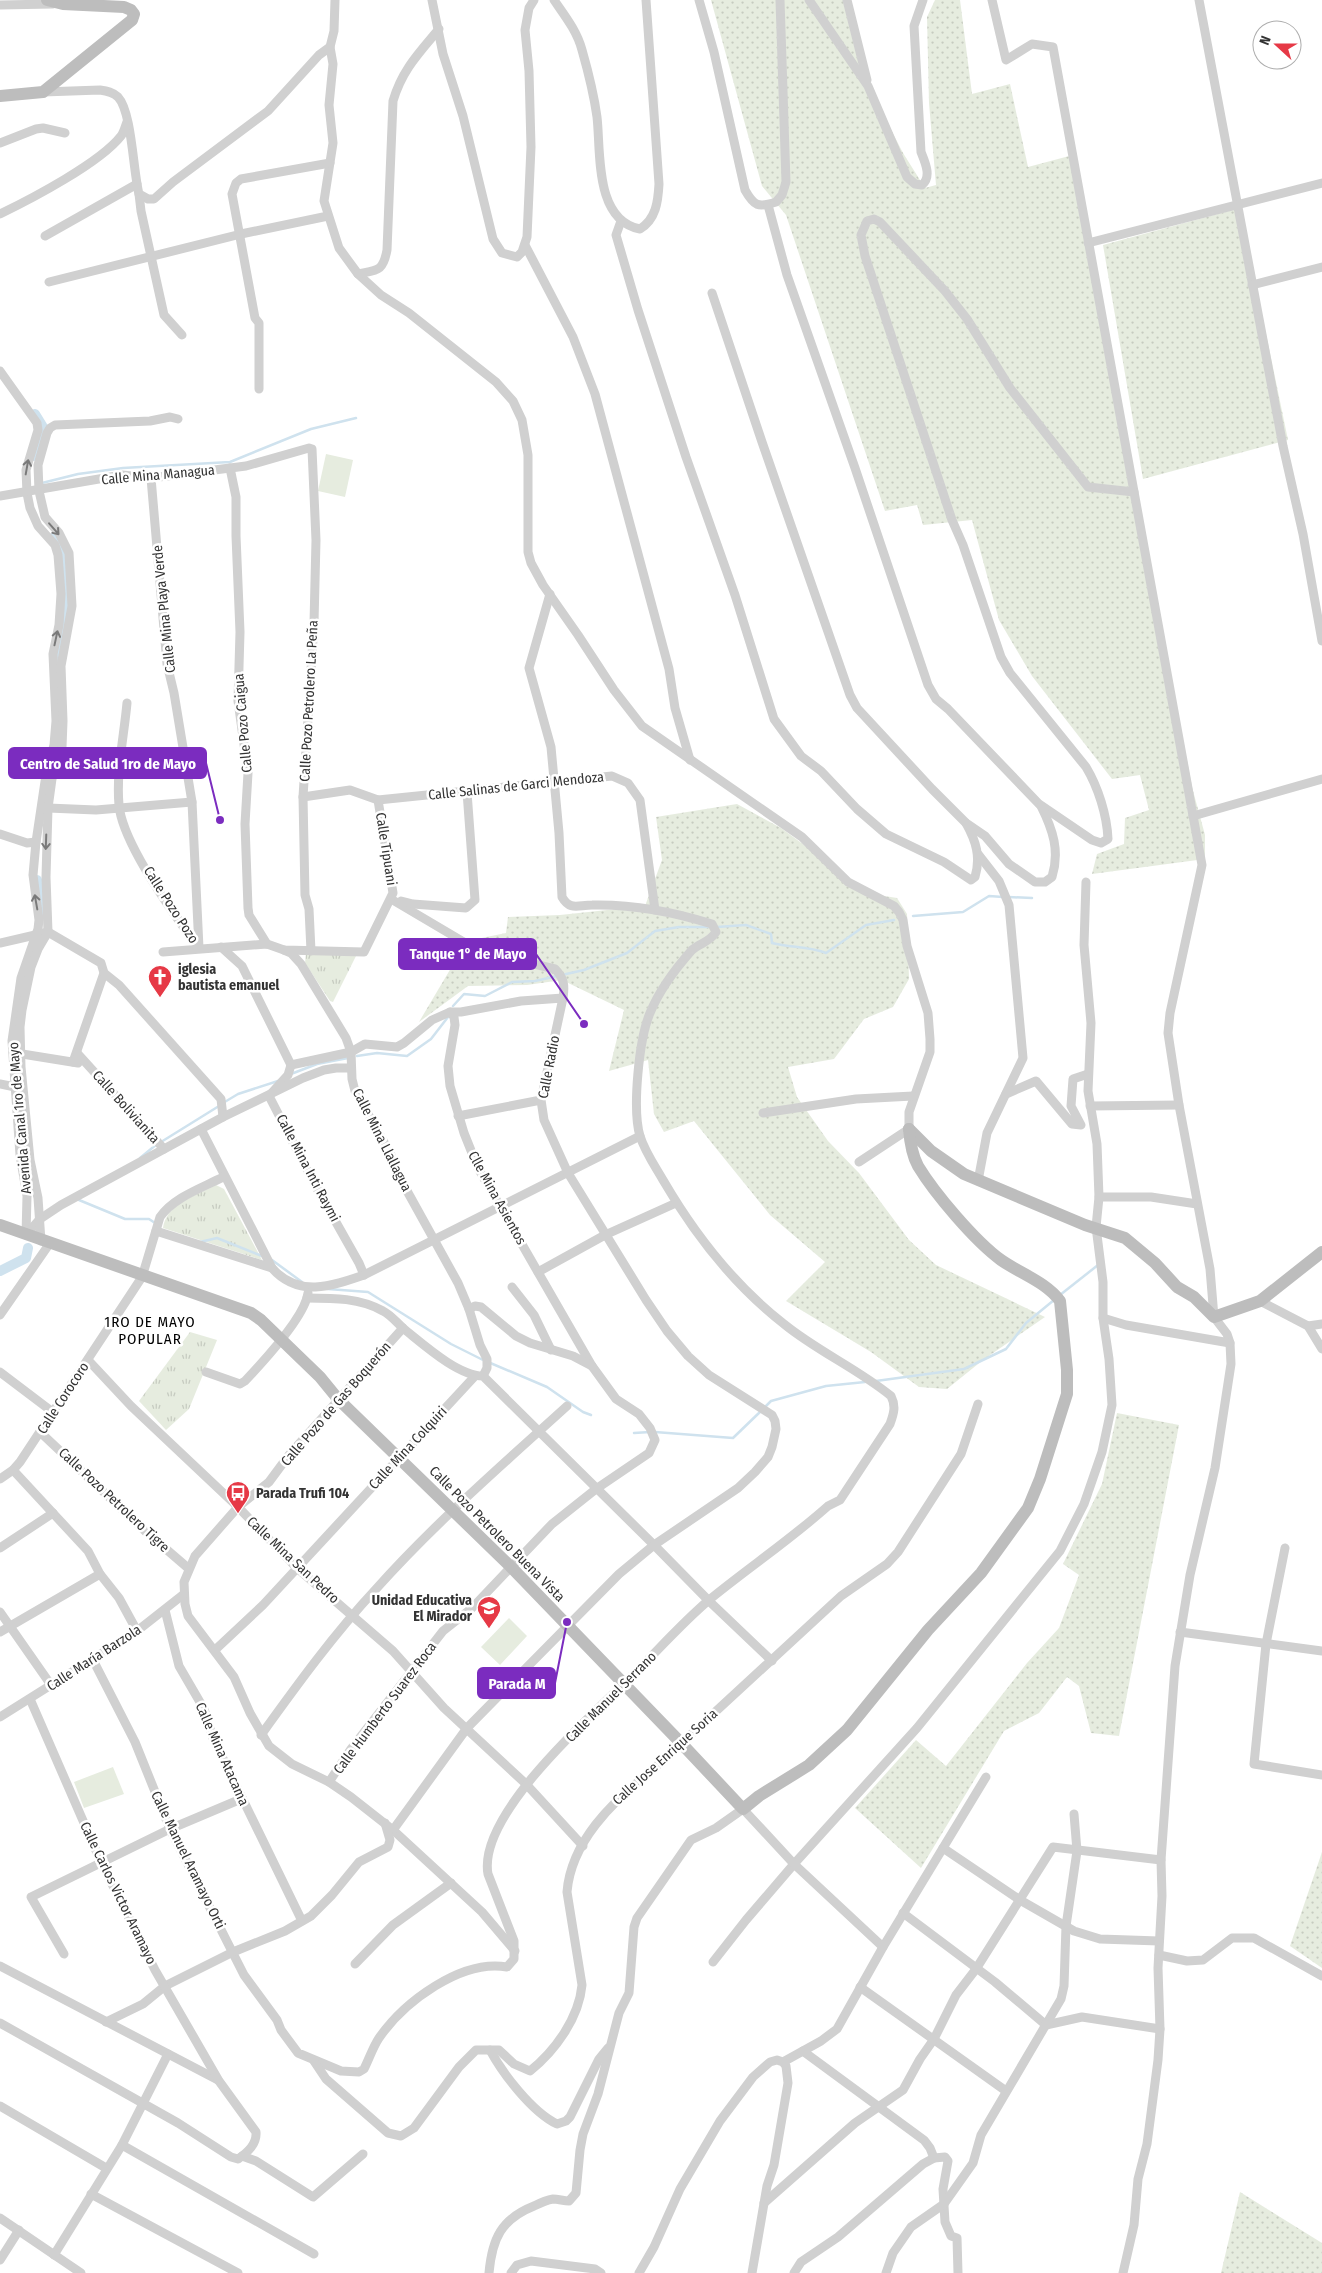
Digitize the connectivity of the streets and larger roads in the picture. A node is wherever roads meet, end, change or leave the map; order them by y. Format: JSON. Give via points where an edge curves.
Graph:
{"nodes":[{"id":1,"x":47,"y":0,"type":"edge"},
{"id":2,"x":335,"y":0,"type":"edge"},
{"id":3,"x":432,"y":0,"type":"edge"},
{"id":4,"x":534,"y":0,"type":"edge"},
{"id":5,"x":554,"y":0,"type":"edge"},
{"id":6,"x":646,"y":0,"type":"edge"},
{"id":7,"x":699,"y":0,"type":"edge"},
{"id":8,"x":780,"y":0,"type":"edge"},
{"id":9,"x":809,"y":0,"type":"edge"},
{"id":10,"x":847,"y":0,"type":"edge"},
{"id":11,"x":922,"y":0,"type":"edge"},
{"id":12,"x":992,"y":0,"type":"edge"},
{"id":13,"x":1199,"y":0,"type":"edge"},
{"id":14,"x":63,"y":4,"type":"junction"},
{"id":15,"x":0,"y":5,"type":"edge"},
{"id":16,"x":439,"y":29,"type":"junction"},
{"id":17,"x":330,"y":47,"type":"junction"},
{"id":18,"x":868,"y":86,"type":"junction"},
{"id":19,"x":43,"y":92,"type":"junction"},
{"id":20,"x":0,"y":96,"type":"edge"},
{"id":21,"x":127,"y":121,"type":"junction"},
{"id":22,"x":65,"y":134,"type":"dead end"},
{"id":23,"x":0,"y":143,"type":"edge"},
{"id":24,"x":330,"y":163,"type":"junction"},
{"id":25,"x":1322,"y":183,"type":"edge"},
{"id":26,"x":137,"y":184,"type":"junction"},
{"id":27,"x":139,"y":194,"type":"junction"},
{"id":28,"x":1237,"y":204,"type":"junction"},
{"id":29,"x":768,"y":205,"type":"junction"},
{"id":30,"x":0,"y":214,"type":"edge"},
{"id":31,"x":328,"y":216,"type":"junction"},
{"id":32,"x":621,"y":221,"type":"junction"},
{"id":33,"x":241,"y":234,"type":"junction"},
{"id":34,"x":45,"y":236,"type":"dead end"},
{"id":35,"x":1088,"y":243,"type":"junction"},
{"id":36,"x":525,"y":245,"type":"junction"},
{"id":37,"x":152,"y":256,"type":"junction"},
{"id":38,"x":1322,"y":267,"type":"edge"},
{"id":39,"x":358,"y":274,"type":"junction"},
{"id":40,"x":49,"y":282,"type":"dead end"},
{"id":41,"x":1252,"y":284,"type":"junction"},
{"id":42,"x":712,"y":293,"type":"dead end"},
{"id":43,"x":182,"y":335,"type":"dead end"},
{"id":44,"x":1,"y":374,"type":"edge"},
{"id":45,"x":259,"y":389,"type":"dead end"},
{"id":46,"x":178,"y":419,"type":"dead end"},
{"id":47,"x":313,"y":451,"type":"joint"},
{"id":48,"x":230,"y":468,"type":"junction"},
{"id":49,"x":151,"y":478,"type":"junction"},
{"id":50,"x":39,"y":491,"type":"junction"},
{"id":51,"x":1134,"y":492,"type":"junction"},
{"id":52,"x":27,"y":493,"type":"junction"},
{"id":53,"x":0,"y":496,"type":"edge"},
{"id":54,"x":550,"y":594,"type":"junction"},
{"id":55,"x":1322,"y":641,"type":"edge"},
{"id":56,"x":127,"y":703,"type":"dead end"},
{"id":57,"x":690,"y":760,"type":"junction"},
{"id":58,"x":1322,"y":779,"type":"edge"},
{"id":59,"x":554,"y":782,"type":"junction"},
{"id":60,"x":467,"y":792,"type":"junction"},
{"id":61,"x":304,"y":797,"type":"junction"},
{"id":62,"x":378,"y":800,"type":"junction"},
{"id":63,"x":192,"y":802,"type":"junction"},
{"id":64,"x":1039,"y":804,"type":"junction"},
{"id":65,"x":119,"y":807,"type":"junction"},
{"id":66,"x":48,"y":808,"type":"junction"},
{"id":67,"x":1193,"y":816,"type":"junction"},
{"id":68,"x":966,"y":823,"type":"junction"},
{"id":69,"x":0,"y":834,"type":"edge"},
{"id":70,"x":36,"y":842,"type":"junction"},
{"id":71,"x":978,"y":854,"type":"junction"},
{"id":72,"x":1086,"y":882,"type":"dead end"},
{"id":73,"x":390,"y":899,"type":"junction"},
{"id":74,"x":655,"y":910,"type":"junction"},
{"id":75,"x":48,"y":932,"type":"junction"},
{"id":76,"x":37,"y":934,"type":"junction"},
{"id":77,"x":0,"y":943,"type":"edge"},
{"id":78,"x":267,"y":944,"type":"junction"},
{"id":79,"x":221,"y":947,"type":"junction"},
{"id":80,"x":198,"y":948,"type":"junction"},
{"id":81,"x":284,"y":950,"type":"junction"},
{"id":82,"x":311,"y":951,"type":"junction"},
{"id":83,"x":163,"y":952,"type":"dead end"},
{"id":84,"x":104,"y":973,"type":"junction"},
{"id":85,"x":563,"y":998,"type":"junction"},
{"id":86,"x":450,"y":1012,"type":"junction"},
{"id":87,"x":77,"y":1052,"type":"junction"},
{"id":88,"x":351,"y":1052,"type":"junction"},
{"id":89,"x":16,"y":1053,"type":"junction"},
{"id":90,"x":73,"y":1062,"type":"junction"},
{"id":91,"x":88,"y":1065,"type":"junction"},
{"id":92,"x":291,"y":1065,"type":"junction"},
{"id":93,"x":351,"y":1068,"type":"junction"},
{"id":94,"x":1088,"y":1074,"type":"junction"},
{"id":95,"x":0,"y":1084,"type":"edge"},
{"id":96,"x":15,"y":1087,"type":"junction"},
{"id":97,"x":1006,"y":1094,"type":"junction"},
{"id":98,"x":270,"y":1096,"type":"junction"},
{"id":99,"x":913,"y":1096,"type":"junction"},
{"id":100,"x":541,"y":1100,"type":"junction"},
{"id":101,"x":1179,"y":1105,"type":"junction"},
{"id":102,"x":1090,"y":1106,"type":"junction"},
{"id":103,"x":763,"y":1112,"type":"dead end"},
{"id":104,"x":458,"y":1116,"type":"junction"},
{"id":105,"x":223,"y":1117,"type":"junction"},
{"id":106,"x":200,"y":1129,"type":"junction"},
{"id":107,"x":909,"y":1129,"type":"junction"},
{"id":108,"x":640,"y":1136,"type":"junction"},
{"id":109,"x":164,"y":1149,"type":"junction"},
{"id":110,"x":858,"y":1162,"type":"dead end"},
{"id":111,"x":568,"y":1173,"type":"junction"},
{"id":112,"x":224,"y":1177,"type":"junction"},
{"id":113,"x":978,"y":1181,"type":"junction"},
{"id":114,"x":1099,"y":1197,"type":"junction"},
{"id":115,"x":676,"y":1203,"type":"junction"},
{"id":116,"x":1198,"y":1204,"type":"junction"},
{"id":117,"x":499,"y":1206,"type":"junction"},
{"id":118,"x":40,"y":1219,"type":"junction"},
{"id":119,"x":0,"y":1225,"type":"edge"},
{"id":120,"x":1096,"y":1227,"type":"junction"},
{"id":121,"x":156,"y":1231,"type":"junction"},
{"id":122,"x":26,"y":1235,"type":"junction"},
{"id":123,"x":605,"y":1235,"type":"junction"},
{"id":124,"x":434,"y":1239,"type":"junction"},
{"id":125,"x":46,"y":1242,"type":"junction"},
{"id":126,"x":1322,"y":1252,"type":"edge"},
{"id":127,"x":272,"y":1268,"type":"junction"},
{"id":128,"x":538,"y":1272,"type":"junction"},
{"id":129,"x":364,"y":1275,"type":"junction"},
{"id":130,"x":142,"y":1276,"type":"junction"},
{"id":131,"x":309,"y":1287,"type":"junction"},
{"id":132,"x":512,"y":1287,"type":"dead end"},
{"id":133,"x":307,"y":1298,"type":"junction"},
{"id":134,"x":1260,"y":1302,"type":"junction"},
{"id":135,"x":469,"y":1309,"type":"junction"},
{"id":136,"x":0,"y":1315,"type":"edge"},
{"id":137,"x":1214,"y":1317,"type":"junction"},
{"id":138,"x":1103,"y":1318,"type":"junction"},
{"id":139,"x":1322,"y":1324,"type":"edge"},
{"id":140,"x":1308,"y":1326,"type":"junction"},
{"id":141,"x":404,"y":1328,"type":"junction"},
{"id":142,"x":281,"y":1339,"type":"junction"},
{"id":143,"x":1230,"y":1343,"type":"junction"},
{"id":144,"x":1322,"y":1349,"type":"edge"},
{"id":145,"x":550,"y":1350,"type":"junction"},
{"id":146,"x":88,"y":1360,"type":"junction"},
{"id":147,"x":592,"y":1366,"type":"junction"},
{"id":148,"x":0,"y":1372,"type":"edge"},
{"id":149,"x":206,"y":1372,"type":"dead end"},
{"id":150,"x":479,"y":1376,"type":"junction"},
{"id":151,"x":338,"y":1399,"type":"junction"},
{"id":152,"x":978,"y":1404,"type":"dead end"},
{"id":153,"x":567,"y":1406,"type":"dead end"},
{"id":154,"x":54,"y":1413,"type":"junction"},
{"id":155,"x":40,"y":1432,"type":"junction"},
{"id":156,"x":539,"y":1432,"type":"junction"},
{"id":157,"x":400,"y":1457,"type":"junction"},
{"id":158,"x":13,"y":1470,"type":"junction"},
{"id":159,"x":0,"y":1479,"type":"edge"},
{"id":160,"x":596,"y":1489,"type":"junction"},
{"id":161,"x":238,"y":1507,"type":"junction"},
{"id":162,"x":454,"y":1510,"type":"junction"},
{"id":163,"x":53,"y":1513,"type":"junction"},
{"id":164,"x":654,"y":1545,"type":"junction"},
{"id":165,"x":0,"y":1548,"type":"edge"},
{"id":166,"x":1285,"y":1548,"type":"dead end"},
{"id":167,"x":510,"y":1566,"type":"junction"},
{"id":168,"x":188,"y":1568,"type":"junction"},
{"id":169,"x":297,"y":1568,"type":"junction"},
{"id":170,"x":100,"y":1574,"type":"junction"},
{"id":171,"x":184,"y":1594,"type":"junction"},
{"id":172,"x":708,"y":1601,"type":"junction"},
{"id":173,"x":165,"y":1610,"type":"junction"},
{"id":174,"x":0,"y":1612,"type":"edge"},
{"id":175,"x":352,"y":1616,"type":"junction"},
{"id":176,"x":566,"y":1626,"type":"junction"},
{"id":177,"x":9,"y":1627,"type":"junction"},
{"id":178,"x":136,"y":1631,"type":"junction"},
{"id":179,"x":0,"y":1632,"type":"edge"},
{"id":180,"x":1180,"y":1632,"type":"junction"},
{"id":181,"x":1266,"y":1644,"type":"junction"},
{"id":182,"x":215,"y":1650,"type":"junction"},
{"id":183,"x":1322,"y":1651,"type":"edge"},
{"id":184,"x":92,"y":1658,"type":"junction"},
{"id":185,"x":772,"y":1661,"type":"junction"},
{"id":186,"x":412,"y":1672,"type":"junction"},
{"id":187,"x":624,"y":1684,"type":"junction"},
{"id":188,"x":51,"y":1685,"type":"junction"},
{"id":189,"x":30,"y":1699,"type":"junction"},
{"id":190,"x":0,"y":1718,"type":"edge"},
{"id":191,"x":467,"y":1728,"type":"junction"},
{"id":192,"x":261,"y":1735,"type":"junction"},
{"id":193,"x":681,"y":1743,"type":"junction"},
{"id":194,"x":1322,"y":1775,"type":"edge"},
{"id":195,"x":986,"y":1777,"type":"dead end"},
{"id":196,"x":329,"y":1782,"type":"junction"},
{"id":197,"x":526,"y":1784,"type":"junction"},
{"id":198,"x":241,"y":1799,"type":"junction"},
{"id":199,"x":743,"y":1809,"type":"junction"},
{"id":200,"x":1074,"y":1814,"type":"dead end"},
{"id":201,"x":384,"y":1824,"type":"junction"},
{"id":202,"x":170,"y":1829,"type":"junction"},
{"id":203,"x":393,"y":1830,"type":"junction"},
{"id":204,"x":583,"y":1846,"type":"junction"},
{"id":205,"x":944,"y":1848,"type":"junction"},
{"id":206,"x":1077,"y":1851,"type":"junction"},
{"id":207,"x":1161,"y":1860,"type":"junction"},
{"id":208,"x":101,"y":1862,"type":"junction"},
{"id":209,"x":794,"y":1864,"type":"junction"},
{"id":210,"x":451,"y":1882,"type":"junction"},
{"id":211,"x":1020,"y":1900,"type":"junction"},
{"id":212,"x":903,"y":1913,"type":"junction"},
{"id":213,"x":302,"y":1922,"type":"junction"},
{"id":214,"x":1066,"y":1926,"type":"junction"},
{"id":215,"x":1160,"y":1940,"type":"junction"},
{"id":216,"x":883,"y":1947,"type":"junction"},
{"id":217,"x":233,"y":1952,"type":"junction"},
{"id":218,"x":516,"y":1952,"type":"junction"},
{"id":219,"x":64,"y":1954,"type":"dead end"},
{"id":220,"x":1159,"y":1955,"type":"junction"},
{"id":221,"x":713,"y":1962,"type":"dead end"},
{"id":222,"x":355,"y":1964,"type":"dead end"},
{"id":223,"x":0,"y":1966,"type":"edge"},
{"id":224,"x":976,"y":1969,"type":"junction"},
{"id":225,"x":1322,"y":1976,"type":"edge"},
{"id":226,"x":166,"y":1986,"type":"junction"},
{"id":227,"x":860,"y":1987,"type":"junction"},
{"id":228,"x":106,"y":2022,"type":"junction"},
{"id":229,"x":0,"y":2024,"type":"edge"},
{"id":230,"x":1046,"y":2024,"type":"junction"},
{"id":231,"x":1160,"y":2029,"type":"junction"},
{"id":232,"x":934,"y":2039,"type":"junction"},
{"id":233,"x":610,"y":2046,"type":"junction"},
{"id":234,"x":490,"y":2050,"type":"junction"},
{"id":235,"x":803,"y":2051,"type":"junction"},
{"id":236,"x":168,"y":2054,"type":"junction"},
{"id":237,"x":314,"y":2060,"type":"junction"},
{"id":238,"x":783,"y":2062,"type":"junction"},
{"id":239,"x":218,"y":2080,"type":"junction"},
{"id":240,"x":1006,"y":2091,"type":"junction"},
{"id":241,"x":143,"y":2103,"type":"junction"},
{"id":242,"x":0,"y":2106,"type":"edge"},
{"id":243,"x":880,"y":2107,"type":"junction"},
{"id":244,"x":122,"y":2145,"type":"junction"},
{"id":245,"x":363,"y":2154,"type":"dead end"},
{"id":246,"x":242,"y":2156,"type":"junction"},
{"id":247,"x":934,"y":2158,"type":"junction"},
{"id":248,"x":106,"y":2168,"type":"junction"},
{"id":249,"x":91,"y":2194,"type":"junction"},
{"id":250,"x":764,"y":2203,"type":"junction"},
{"id":251,"x":944,"y":2204,"type":"junction"},
{"id":252,"x":0,"y":2218,"type":"edge"},
{"id":253,"x":19,"y":2230,"type":"junction"},
{"id":254,"x":314,"y":2254,"type":"dead end"},
{"id":255,"x":54,"y":2255,"type":"junction"},
{"id":256,"x":0,"y":2260,"type":"edge"},
{"id":257,"x":79,"y":2273,"type":"edge"},
{"id":258,"x":238,"y":2273,"type":"edge"},
{"id":259,"x":489,"y":2273,"type":"edge"},
{"id":260,"x":511,"y":2273,"type":"edge"},
{"id":261,"x":601,"y":2273,"type":"edge"},
{"id":262,"x":639,"y":2273,"type":"edge"},
{"id":263,"x":752,"y":2273,"type":"edge"},
{"id":264,"x":794,"y":2273,"type":"edge"},
{"id":265,"x":886,"y":2273,"type":"edge"},
{"id":266,"x":958,"y":2273,"type":"edge"},
{"id":267,"x":1123,"y":2273,"type":"edge"}],
"edges":[{"from":1,"to":14,"type":"street"},
{"from":2,"to":17,"type":"street"},
{"from":3,"to":16,"type":"street"},
{"from":4,"to":36,"type":"street","via":[[525,30],[531,147]]},
{"from":5,"to":32,"type":"street","via":[[582,48],[597,116],[603,185]]},
{"from":6,"to":32,"type":"street","via":[[658,200],[649,223],[640,228]]},
{"from":7,"to":29,"type":"street","via":[[745,190],[751,202],[759,206]]},
{"from":8,"to":29,"type":"street","via":[[786,182],[782,195]]},
{"from":9,"to":18,"type":"street"},
{"from":10,"to":18,"type":"street"},
{"from":11,"to":18,"type":"street","via":[[914,26],[921,152],[927,171],[926,182],[922,185],[907,177]]},
{"from":12,"to":35,"type":"street","via":[[1006,60],[1032,44],[1053,47]]},
{"from":13,"to":28,"type":"street"},
{"from":14,"to":15,"type":"street"},
{"from":14,"to":19,"type":"street","via":[[124,7],[134,14],[132,20]]},
{"from":16,"to":36,"type":"street","via":[[493,239],[497,248],[508,256],[517,257]]},
{"from":16,"to":39,"type":"street","via":[[405,70],[393,101],[385,263],[379,269]]},
{"from":17,"to":24,"type":"street","via":[[329,105],[333,143]]},
{"from":17,"to":27,"type":"street","via":[[319,54],[268,111],[154,199]]},
{"from":19,"to":20,"type":"street"},
{"from":19,"to":21,"type":"street","via":[[110,91],[121,102]]},
{"from":21,"to":26,"type":"street"},
{"from":21,"to":30,"type":"street","via":[[122,134],[99,155],[26,202]]},
{"from":22,"to":23,"type":"street","via":[[43,128]]},
{"from":24,"to":31,"type":"street","via":[[324,201]]},
{"from":24,"to":33,"type":"street","via":[[241,179],[232,194]]},
{"from":25,"to":28,"type":"street"},
{"from":26,"to":27,"type":"street"},
{"from":26,"to":34,"type":"street"},
{"from":27,"to":37,"type":"street"},
{"from":28,"to":35,"type":"street"},
{"from":28,"to":41,"type":"street"},
{"from":29,"to":64,"type":"street","via":[[787,275],[928,685],[936,699]]},
{"from":31,"to":33,"type":"street"},
{"from":31,"to":39,"type":"street","via":[[339,248]]},
{"from":32,"to":71,"type":"street","via":[[616,235],[638,310],[774,719],[792,747],[886,834],[944,862],[971,880],[978,870]]},
{"from":33,"to":37,"type":"street"},
{"from":33,"to":45,"type":"street","via":[[255,318],[259,323]]},
{"from":35,"to":51,"type":"street"},
{"from":36,"to":57,"type":"street","via":[[573,337],[595,394],[669,669],[675,708]]},
{"from":37,"to":40,"type":"street"},
{"from":37,"to":43,"type":"street","via":[[164,315]]},
{"from":38,"to":41,"type":"street"},
{"from":39,"to":54,"type":"street","via":[[496,382],[513,402],[522,420],[528,455],[528,552]]},
{"from":41,"to":55,"type":"street"},
{"from":42,"to":68,"type":"street","via":[[850,695],[866,719]]},
{"from":52,"to":44,"type":"street","name":"Avenida Canal 1ro de Mayo","one_way":true,"via":[[26,470],[38,430],[37,423]]},
{"from":46,"to":50,"type":"street","name":"Avenida Canal 1ro de Mayo","via":[[55,425],[47,433],[38,465]]},
{"from":47,"to":48,"type":"street","name":"Calle Mina Managua","via":[[310,448]]},
{"from":47,"to":61,"type":"street","name":"Calle Pozo Petrolero La Peña","via":[[316,581]]},
{"from":48,"to":49,"type":"street","name":"Calle Mina Managua"},
{"from":48,"to":78,"type":"street","name":"Calle Pozo Caigua","via":[[236,497],[240,632],[238,701],[248,773],[245,824],[248,908]]},
{"from":49,"to":50,"type":"street","name":"Calle Mina Managua","via":[[122,476]]},
{"from":49,"to":63,"type":"street","name":"Calle Mina Playa Verde","via":[[167,664]]},
{"from":50,"to":52,"type":"street","name":"Calle Mina Managua"},
{"from":50,"to":66,"type":"street","name":"Avenida Canal 1ro de Mayo","one_way":true,"via":[[45,517],[59,533],[69,553],[72,606],[61,666],[62,748],[52,779]]},
{"from":51,"to":64,"type":"street","via":[[1088,487],[1010,388],[967,319],[945,292],[880,222],[867,222],[861,235],[865,256],[1001,657],[1010,674],[1090,773],[1108,829],[1108,839],[1101,843],[1092,840]]},
{"from":51,"to":67,"type":"street"},
{"from":52,"to":53,"type":"street","name":"Calle Mina Managua"},
{"from":70,"to":52,"type":"street","name":"Avenida Canal 1ro de Mayo","one_way":true,"via":[[46,775],[54,746],[53,654],[62,594],[58,556],[54,545],[38,526]]},
{"from":54,"to":57,"type":"street","via":[[636,719]]},
{"from":54,"to":59,"type":"street","via":[[528,668],[551,747]]},
{"from":56,"to":65,"type":"street","name":"Calle Pozo Pozo"},
{"from":57,"to":99,"type":"street","via":[[802,836],[848,882],[894,906],[899,912],[928,1012],[930,1052]]},
{"from":58,"to":67,"type":"street"},
{"from":59,"to":60,"type":"street","name":"Calle Salinas de Garci Mendoza"},
{"from":59,"to":74,"type":"street","name":"Calle Salinas de Garci Mendoza","via":[[612,776],[628,783],[640,800]]},
{"from":59,"to":74,"type":"street","via":[[562,897],[566,904],[571,907],[592,905]]},
{"from":60,"to":62,"type":"street","name":"Calle Salinas de Garci Mendoza"},
{"from":60,"to":73,"type":"street","via":[[475,900],[466,908]]},
{"from":61,"to":62,"type":"street","name":"Calle Salinas de Garci Mendoza","via":[[350,790]]},
{"from":61,"to":82,"type":"street","name":"Calle Pozo Petrolero La Peña","via":[[305,895]]},
{"from":62,"to":73,"type":"street","name":"Calle Tipuani","via":[[392,886]]},
{"from":63,"to":65,"type":"street"},
{"from":63,"to":80,"type":"street","name":"Calle Mina Playa Verde"},
{"from":64,"to":68,"type":"street","via":[[1054,838],[1056,852],[1052,877],[1045,882],[1035,882],[1025,876],[1009,864],[985,836]]},
{"from":65,"to":66,"type":"street"},
{"from":65,"to":80,"type":"street","name":"Calle Pozo Pozo","via":[[136,851]]},
{"from":66,"to":75,"type":"street","name":"Avenida Canal 1ro de Mayo","one_way":true},
{"from":67,"to":101,"type":"street","via":[[1202,865],[1168,1033]]},
{"from":68,"to":71,"type":"street","via":[[976,841]]},
{"from":69,"to":70,"type":"street","via":[[26,844]]},
{"from":76,"to":70,"type":"street","name":"Avenida Canal 1ro de Mayo","one_way":true,"via":[[39,920],[34,889]]},
{"from":71,"to":97,"type":"street","via":[[999,881],[1009,906],[1023,1058]]},
{"from":72,"to":94,"type":"street","via":[[1084,945],[1091,1023]]},
{"from":73,"to":82,"type":"street","name":"Calle Pozo Pozo","via":[[364,952]]},
{"from":73,"to":85,"type":"street","name":"Calle Radio","via":[[479,951],[555,969],[565,986]]},
{"from":74,"to":108,"type":"street","via":[[712,924],[716,932],[694,949],[660,994],[650,1013],[643,1032],[637,1096]]},
{"from":75,"to":76,"type":"street"},
{"from":75,"to":84,"type":"street","via":[[101,963]]},
{"from":75,"to":89,"type":"street","name":"Avenida Canal 1ro de Mayo","via":[[38,949],[27,984]]},
{"from":76,"to":77,"type":"street"},
{"from":76,"to":89,"type":"street","name":"Avenida Canal 1ro de Mayo","via":[[21,978],[13,1022]]},
{"from":78,"to":79,"type":"street","name":"Calle Pozo Pozo"},
{"from":78,"to":81,"type":"street","name":"Calle Pozo Pozo"},
{"from":79,"to":80,"type":"street","name":"Calle Pozo Pozo"},
{"from":79,"to":92,"type":"street","via":[[242,966]]},
{"from":80,"to":83,"type":"street"},
{"from":81,"to":82,"type":"street","name":"Calle Pozo Pozo"},
{"from":81,"to":88,"type":"street","name":"Calle Mina Llallagua","via":[[301,964],[342,1029]]},
{"from":84,"to":87,"type":"street"},
{"from":84,"to":105,"type":"street","via":[[119,985],[222,1099]]},
{"from":85,"to":86,"type":"street","via":[[521,1000]]},
{"from":85,"to":100,"type":"street","name":"Calle Radio"},
{"from":86,"to":88,"type":"street","via":[[432,1020],[397,1047],[365,1044]]},
{"from":86,"to":104,"type":"street","name":"Clle Mina Asientos","via":[[455,1025],[448,1074]]},
{"from":87,"to":90,"type":"street"},
{"from":87,"to":91,"type":"street","name":"Calle Bolivianita"},
{"from":88,"to":92,"type":"street"},
{"from":88,"to":93,"type":"street","name":"Calle Mina Llallagua"},
{"from":89,"to":90,"type":"street","name":"Calle Bolivianita"},
{"from":89,"to":96,"type":"street","name":"Avenida Canal 1ro de Mayo"},
{"from":89,"to":118,"type":"street","name":"Avenida Canal 1ro de Mayo"},
{"from":90,"to":91,"type":"street","name":"Calle Bolivianita"},
{"from":91,"to":109,"type":"street","name":"Calle Bolivianita"},
{"from":92,"to":98,"type":"street","via":[[288,1075]]},
{"from":93,"to":98,"type":"street","via":[[324,1070]]},
{"from":93,"to":124,"type":"street","name":"Calle Mina Llallagua","via":[[355,1091]]},
{"from":94,"to":97,"type":"street","via":[[1073,1079],[1071,1106],[1081,1125],[1072,1124],[1036,1081]]},
{"from":94,"to":102,"type":"street"},
{"from":95,"to":96,"type":"street"},
{"from":96,"to":122,"type":"street","name":"Avenida Canal 1ro de Mayo","via":[[27,1196]]},
{"from":97,"to":113,"type":"street","via":[[987,1133]]},
{"from":98,"to":105,"type":"street"},
{"from":98,"to":129,"type":"street","name":"Calle Mina Inti Raymi"},
{"from":99,"to":103,"type":"street","via":[[856,1099]]},
{"from":99,"to":107,"type":"street"},
{"from":100,"to":104,"type":"street"},
{"from":100,"to":111,"type":"street","name":"Calle Radio","via":[[544,1120]]},
{"from":101,"to":102,"type":"street"},
{"from":101,"to":116,"type":"street"},
{"from":102,"to":114,"type":"street","via":[[1097,1144]]},
{"from":104,"to":117,"type":"street","name":"Clle Mina Asientos","via":[[469,1148]]},
{"from":105,"to":106,"type":"street"},
{"from":106,"to":109,"type":"street"},
{"from":106,"to":112,"type":"street"},
{"from":107,"to":110,"type":"street"},
{"from":107,"to":113,"type":"street","via":[[931,1152]]},
{"from":107,"to":199,"type":"street","via":[[918,1165],[960,1220],[995,1255],[1043,1285],[1060,1301],[1067,1394],[1050,1452],[1028,1508],[981,1573],[928,1630],[832,1746]]},
{"from":108,"to":111,"type":"street"},
{"from":108,"to":115,"type":"street"},
{"from":109,"to":118,"type":"street"},
{"from":111,"to":117,"type":"street"},
{"from":111,"to":123,"type":"street","name":"Calle Radio"},
{"from":112,"to":121,"type":"street","name":"Calle Corocoro","via":[[165,1209]]},
{"from":112,"to":127,"type":"street"},
{"from":113,"to":120,"type":"street"},
{"from":114,"to":116,"type":"street","via":[[1151,1197]]},
{"from":114,"to":120,"type":"street"},
{"from":115,"to":123,"type":"street"},
{"from":115,"to":172,"type":"street","name":"Calle Manuel Serrano","via":[[722,1266],[783,1324],[891,1396],[895,1403],[890,1424],[840,1500],[828,1506]]},
{"from":116,"to":137,"type":"street","via":[[1210,1269]]},
{"from":117,"to":124,"type":"street"},
{"from":117,"to":128,"type":"street","name":"Clle Mina Asientos"},
{"from":118,"to":122,"type":"street"},
{"from":118,"to":125,"type":"street","name":"Avenida Canal 1ro de Mayo"},
{"from":119,"to":122,"type":"street","name":"Calle Pozo Petrolero Buena Vista"},
{"from":120,"to":137,"type":"street","via":[[1125,1238]]},
{"from":120,"to":138,"type":"street","via":[[1103,1282]]},
{"from":121,"to":127,"type":"street"},
{"from":121,"to":130,"type":"street","name":"Calle Corocoro"},
{"from":122,"to":125,"type":"street","name":"Calle Pozo Petrolero Buena Vista"},
{"from":123,"to":128,"type":"street"},
{"from":123,"to":164,"type":"street","name":"Calle Radio","via":[[667,1330],[688,1356],[710,1375],[763,1408],[775,1421],[768,1457],[755,1472],[738,1488]]},
{"from":124,"to":129,"type":"street"},
{"from":124,"to":135,"type":"street","name":"Calle Mina Llallagua"},
{"from":125,"to":130,"type":"street","name":"Calle Pozo Petrolero Buena Vista"},
{"from":125,"to":136,"type":"street"},
{"from":126,"to":134,"type":"street"},
{"from":127,"to":131,"type":"street","via":[[287,1282]]},
{"from":128,"to":147,"type":"street","name":"Clle Mina Asientos"},
{"from":129,"to":131,"type":"street","via":[[333,1286]]},
{"from":130,"to":142,"type":"street","name":"Calle Pozo Petrolero Buena Vista","via":[[251,1313]]},
{"from":130,"to":146,"type":"street","name":"Calle Corocoro"},
{"from":131,"to":133,"type":"street"},
{"from":132,"to":145,"type":"street","via":[[534,1315]]},
{"from":133,"to":141,"type":"street","via":[[364,1303],[385,1312]]},
{"from":133,"to":142,"type":"street"},
{"from":134,"to":137,"type":"street"},
{"from":134,"to":140,"type":"street"},
{"from":135,"to":145,"type":"street","via":[[481,1307],[516,1336]]},
{"from":135,"to":150,"type":"street","name":"Calle Mina Llallagua","via":[[487,1359],[487,1368]]},
{"from":137,"to":143,"type":"street"},
{"from":138,"to":143,"type":"street"},
{"from":138,"to":209,"type":"street","via":[[1112,1405],[1102,1452],[1084,1504],[1060,1551],[917,1728]]},
{"from":139,"to":140,"type":"street"},
{"from":140,"to":144,"type":"street"},
{"from":141,"to":150,"type":"street","via":[[455,1366]]},
{"from":141,"to":151,"type":"street","name":"Calle Pozo de Gas Boquerón"},
{"from":142,"to":149,"type":"street","via":[[240,1384]]},
{"from":142,"to":151,"type":"street","name":"Calle Pozo Petrolero Buena Vista"},
{"from":143,"to":180,"type":"street","via":[[1231,1364],[1215,1468]]},
{"from":145,"to":147,"type":"street","via":[[573,1356]]},
{"from":146,"to":154,"type":"street","name":"Calle Corocoro"},
{"from":146,"to":161,"type":"street","name":"Calle Mina San Pedro"},
{"from":147,"to":160,"type":"street","name":"Calle Humberto Suarez Roca","via":[[616,1399],[639,1414],[655,1440],[649,1452]]},
{"from":148,"to":154,"type":"street"},
{"from":150,"to":156,"type":"street"},
{"from":150,"to":157,"type":"street","name":"Calle Mina Colquiri"},
{"from":151,"to":157,"type":"street","name":"Calle Pozo Petrolero Buena Vista"},
{"from":151,"to":161,"type":"street","name":"Calle Pozo de Gas Boquerón","via":[[269,1482]]},
{"from":152,"to":185,"type":"street","name":"Calle Jose Enrique Soria","via":[[961,1454],[898,1552],[887,1564],[841,1596]]},
{"from":153,"to":156,"type":"street"},
{"from":154,"to":155,"type":"street","name":"Calle Corocoro"},
{"from":155,"to":158,"type":"street","name":"Calle Corocoro"},
{"from":155,"to":168,"type":"street","name":"Calle Pozo Petrolero Tigre"},
{"from":156,"to":160,"type":"street"},
{"from":156,"to":162,"type":"street"},
{"from":157,"to":162,"type":"street","name":"Calle Pozo Petrolero Buena Vista"},
{"from":157,"to":169,"type":"street","name":"Calle Mina Colquiri"},
{"from":158,"to":159,"type":"street","name":"Calle Corocoro"},
{"from":158,"to":163,"type":"street"},
{"from":160,"to":164,"type":"street"},
{"from":160,"to":167,"type":"street","name":"Calle Humberto Suarez Roca","via":[[552,1524]]},
{"from":161,"to":168,"type":"street","name":"Calle Pozo de Gas Boquerón"},
{"from":161,"to":169,"type":"street","name":"Calle Mina San Pedro"},
{"from":162,"to":167,"type":"street","name":"Calle Pozo Petrolero Buena Vista"},
{"from":162,"to":175,"type":"street"},
{"from":163,"to":165,"type":"street"},
{"from":163,"to":170,"type":"street","via":[[88,1551]]},
{"from":164,"to":172,"type":"street"},
{"from":164,"to":176,"type":"street"},
{"from":166,"to":181,"type":"street"},
{"from":167,"to":176,"type":"street","name":"Calle Pozo Petrolero Buena Vista"},
{"from":167,"to":186,"type":"street","name":"Calle Humberto Suarez Roca","via":[[472,1608],[443,1632]]},
{"from":168,"to":171,"type":"street"},
{"from":169,"to":175,"type":"street","name":"Calle Mina San Pedro"},
{"from":169,"to":182,"type":"street","name":"Calle Mina Colquiri"},
{"from":170,"to":177,"type":"street"},
{"from":170,"to":178,"type":"street","via":[[119,1598]]},
{"from":171,"to":173,"type":"street","name":"Calle María Barzola"},
{"from":171,"to":182,"type":"street","via":[[188,1616]]},
{"from":172,"to":185,"type":"street"},
{"from":172,"to":187,"type":"street","name":"Calle Manuel Serrano"},
{"from":173,"to":178,"type":"street","name":"Calle María Barzola"},
{"from":173,"to":198,"type":"street","name":"Calle Mina Atacama","via":[[179,1666],[204,1709],[209,1728]]},
{"from":174,"to":177,"type":"street"},
{"from":175,"to":186,"type":"street","name":"Calle Mina San Pedro","via":[[387,1645]]},
{"from":175,"to":192,"type":"street"},
{"from":176,"to":187,"type":"street","name":"Calle Pozo Petrolero Buena Vista"},
{"from":176,"to":191,"type":"street"},
{"from":177,"to":179,"type":"street"},
{"from":177,"to":188,"type":"street"},
{"from":178,"to":184,"type":"street","name":"Calle María Barzola"},
{"from":180,"to":181,"type":"street"},
{"from":180,"to":207,"type":"street"},
{"from":181,"to":183,"type":"street"},
{"from":181,"to":194,"type":"street","via":[[1254,1764]]},
{"from":182,"to":192,"type":"street","via":[[234,1677]]},
{"from":184,"to":188,"type":"street","name":"Calle María Barzola"},
{"from":184,"to":202,"type":"street","name":"Calle Manuel Aramayo Orti","via":[[135,1742]]},
{"from":185,"to":193,"type":"street","name":"Calle Jose Enrique Soria"},
{"from":186,"to":191,"type":"street","name":"Calle Mina San Pedro"},
{"from":186,"to":196,"type":"street","name":"Calle Humberto Suarez Roca","via":[[350,1749]]},
{"from":187,"to":193,"type":"street","name":"Calle Pozo Petrolero Buena Vista"},
{"from":187,"to":197,"type":"street","name":"Calle Manuel Serrano"},
{"from":188,"to":189,"type":"street","name":"Calle María Barzola"},
{"from":189,"to":190,"type":"street","name":"Calle María Barzola"},
{"from":189,"to":208,"type":"street","name":"Calle Carlos Victor Aramayo"},
{"from":191,"to":197,"type":"street","name":"Calle Mina San Pedro"},
{"from":191,"to":203,"type":"street"},
{"from":192,"to":196,"type":"street","via":[[292,1764]]},
{"from":193,"to":199,"type":"street","name":"Calle Pozo Petrolero Buena Vista"},
{"from":193,"to":204,"type":"street","name":"Calle Jose Enrique Soria","via":[[611,1805]]},
{"from":195,"to":205,"type":"street"},
{"from":196,"to":201,"type":"street"},
{"from":197,"to":204,"type":"street","name":"Calle Mina San Pedro"},
{"from":197,"to":218,"type":"street","name":"Calle Manuel Serrano","via":[[498,1827],[487,1865]]},
{"from":198,"to":202,"type":"street"},
{"from":198,"to":213,"type":"street","name":"Calle Mina Atacama"},
{"from":199,"to":209,"type":"street","name":"Calle Pozo Petrolero Buena Vista"},
{"from":199,"to":233,"type":"street","via":[[691,1840],[637,1918],[629,1992]]},
{"from":200,"to":206,"type":"street"},
{"from":201,"to":203,"type":"street"},
{"from":201,"to":213,"type":"street","via":[[390,1840],[388,1847],[358,1862],[332,1895]]},
{"from":202,"to":208,"type":"street"},
{"from":202,"to":217,"type":"street","name":"Calle Manuel Aramayo Orti"},
{"from":203,"to":210,"type":"street"},
{"from":204,"to":234,"type":"street","name":"Calle Jose Enrique Soria","via":[[568,1877],[567,1892],[582,1985],[568,2026],[542,2061],[530,2071],[514,2064],[499,2050]]},
{"from":205,"to":211,"type":"street"},
{"from":205,"to":212,"type":"street"},
{"from":206,"to":207,"type":"street"},
{"from":206,"to":211,"type":"street","via":[[1053,1847]]},
{"from":206,"to":214,"type":"street"},
{"from":207,"to":215,"type":"street"},
{"from":208,"to":219,"type":"street","via":[[31,1897]]},
{"from":208,"to":226,"type":"street","name":"Calle Carlos Victor Aramayo"},
{"from":209,"to":216,"type":"street","name":"Calle Pozo Petrolero Buena Vista"},
{"from":209,"to":221,"type":"street"},
{"from":210,"to":218,"type":"street"},
{"from":210,"to":222,"type":"street","via":[[393,1925]]},
{"from":211,"to":214,"type":"street"},
{"from":211,"to":224,"type":"street"},
{"from":212,"to":216,"type":"street"},
{"from":212,"to":224,"type":"street"},
{"from":213,"to":217,"type":"street"},
{"from":214,"to":215,"type":"street","via":[[1100,1939]]},
{"from":214,"to":230,"type":"street","via":[[1061,1999]]},
{"from":215,"to":220,"type":"street"},
{"from":216,"to":227,"type":"street"},
{"from":217,"to":226,"type":"street"},
{"from":217,"to":237,"type":"street","name":"Calle Manuel Aramayo Orti","via":[[244,1974],[298,2053]]},
{"from":218,"to":237,"type":"street","via":[[507,1967],[477,1967],[431,1988],[378,2039],[364,2069],[359,2072],[341,2071]]},
{"from":220,"to":225,"type":"street","via":[[1187,1962],[1204,1960],[1232,1938],[1254,1938]]},
{"from":220,"to":231,"type":"street"},
{"from":223,"to":228,"type":"street"},
{"from":224,"to":230,"type":"street"},
{"from":224,"to":232,"type":"street","via":[[956,1995]]},
{"from":226,"to":228,"type":"street","via":[[143,2004]]},
{"from":226,"to":239,"type":"street","name":"Calle Carlos Victor Aramayo"},
{"from":227,"to":232,"type":"street"},
{"from":227,"to":235,"type":"street","via":[[836,2029]]},
{"from":228,"to":236,"type":"street"},
{"from":229,"to":241,"type":"street"},
{"from":230,"to":231,"type":"street","via":[[1082,2017]]},
{"from":230,"to":240,"type":"street"},
{"from":231,"to":267,"type":"street","via":[[1147,2144]]},
{"from":232,"to":240,"type":"street"},
{"from":232,"to":243,"type":"street","via":[[903,2090]]},
{"from":233,"to":234,"type":"street","via":[[570,2117],[557,2124],[510,2082]]},
{"from":233,"to":259,"type":"street","via":[[580,2150],[576,2193],[569,2201],[546,2201],[506,2222],[493,2248]]},
{"from":234,"to":237,"type":"street","via":[[476,2050],[459,2067],[414,2128],[401,2136],[388,2133],[326,2080]]},
{"from":235,"to":238,"type":"street"},
{"from":235,"to":243,"type":"street"},
{"from":236,"to":239,"type":"street"},
{"from":236,"to":241,"type":"street"},
{"from":238,"to":250,"type":"street","via":[[788,2083]]},
{"from":238,"to":262,"type":"street","via":[[770,2062],[753,2077],[720,2121],[680,2189]]},
{"from":239,"to":246,"type":"street","name":"Calle Carlos Victor Aramayo","via":[[256,2132],[254,2143]]},
{"from":240,"to":251,"type":"street","via":[[981,2135],[973,2163]]},
{"from":241,"to":244,"type":"street"},
{"from":241,"to":246,"type":"street","via":[[231,2158]]},
{"from":242,"to":248,"type":"street"},
{"from":243,"to":247,"type":"street","via":[[924,2140]]},
{"from":243,"to":250,"type":"street","via":[[855,2122]]},
{"from":244,"to":248,"type":"street"},
{"from":244,"to":254,"type":"street"},
{"from":245,"to":246,"type":"street","via":[[312,2197],[256,2161]]},
{"from":247,"to":251,"type":"street","via":[[945,2157],[948,2161]]},
{"from":247,"to":264,"type":"street","via":[[838,2238],[801,2262]]},
{"from":248,"to":249,"type":"street"},
{"from":249,"to":255,"type":"street"},
{"from":249,"to":258,"type":"street"},
{"from":250,"to":263,"type":"street"},
{"from":251,"to":265,"type":"street","via":[[910,2227],[893,2253]]},
{"from":251,"to":266,"type":"street","via":[[947,2230],[957,2238]]},
{"from":252,"to":253,"type":"street"},
{"from":253,"to":255,"type":"street"},
{"from":253,"to":256,"type":"street"},
{"from":255,"to":257,"type":"street"},
{"from":260,"to":261,"type":"street","via":[[517,2265],[531,2262],[594,2269]]}]}
